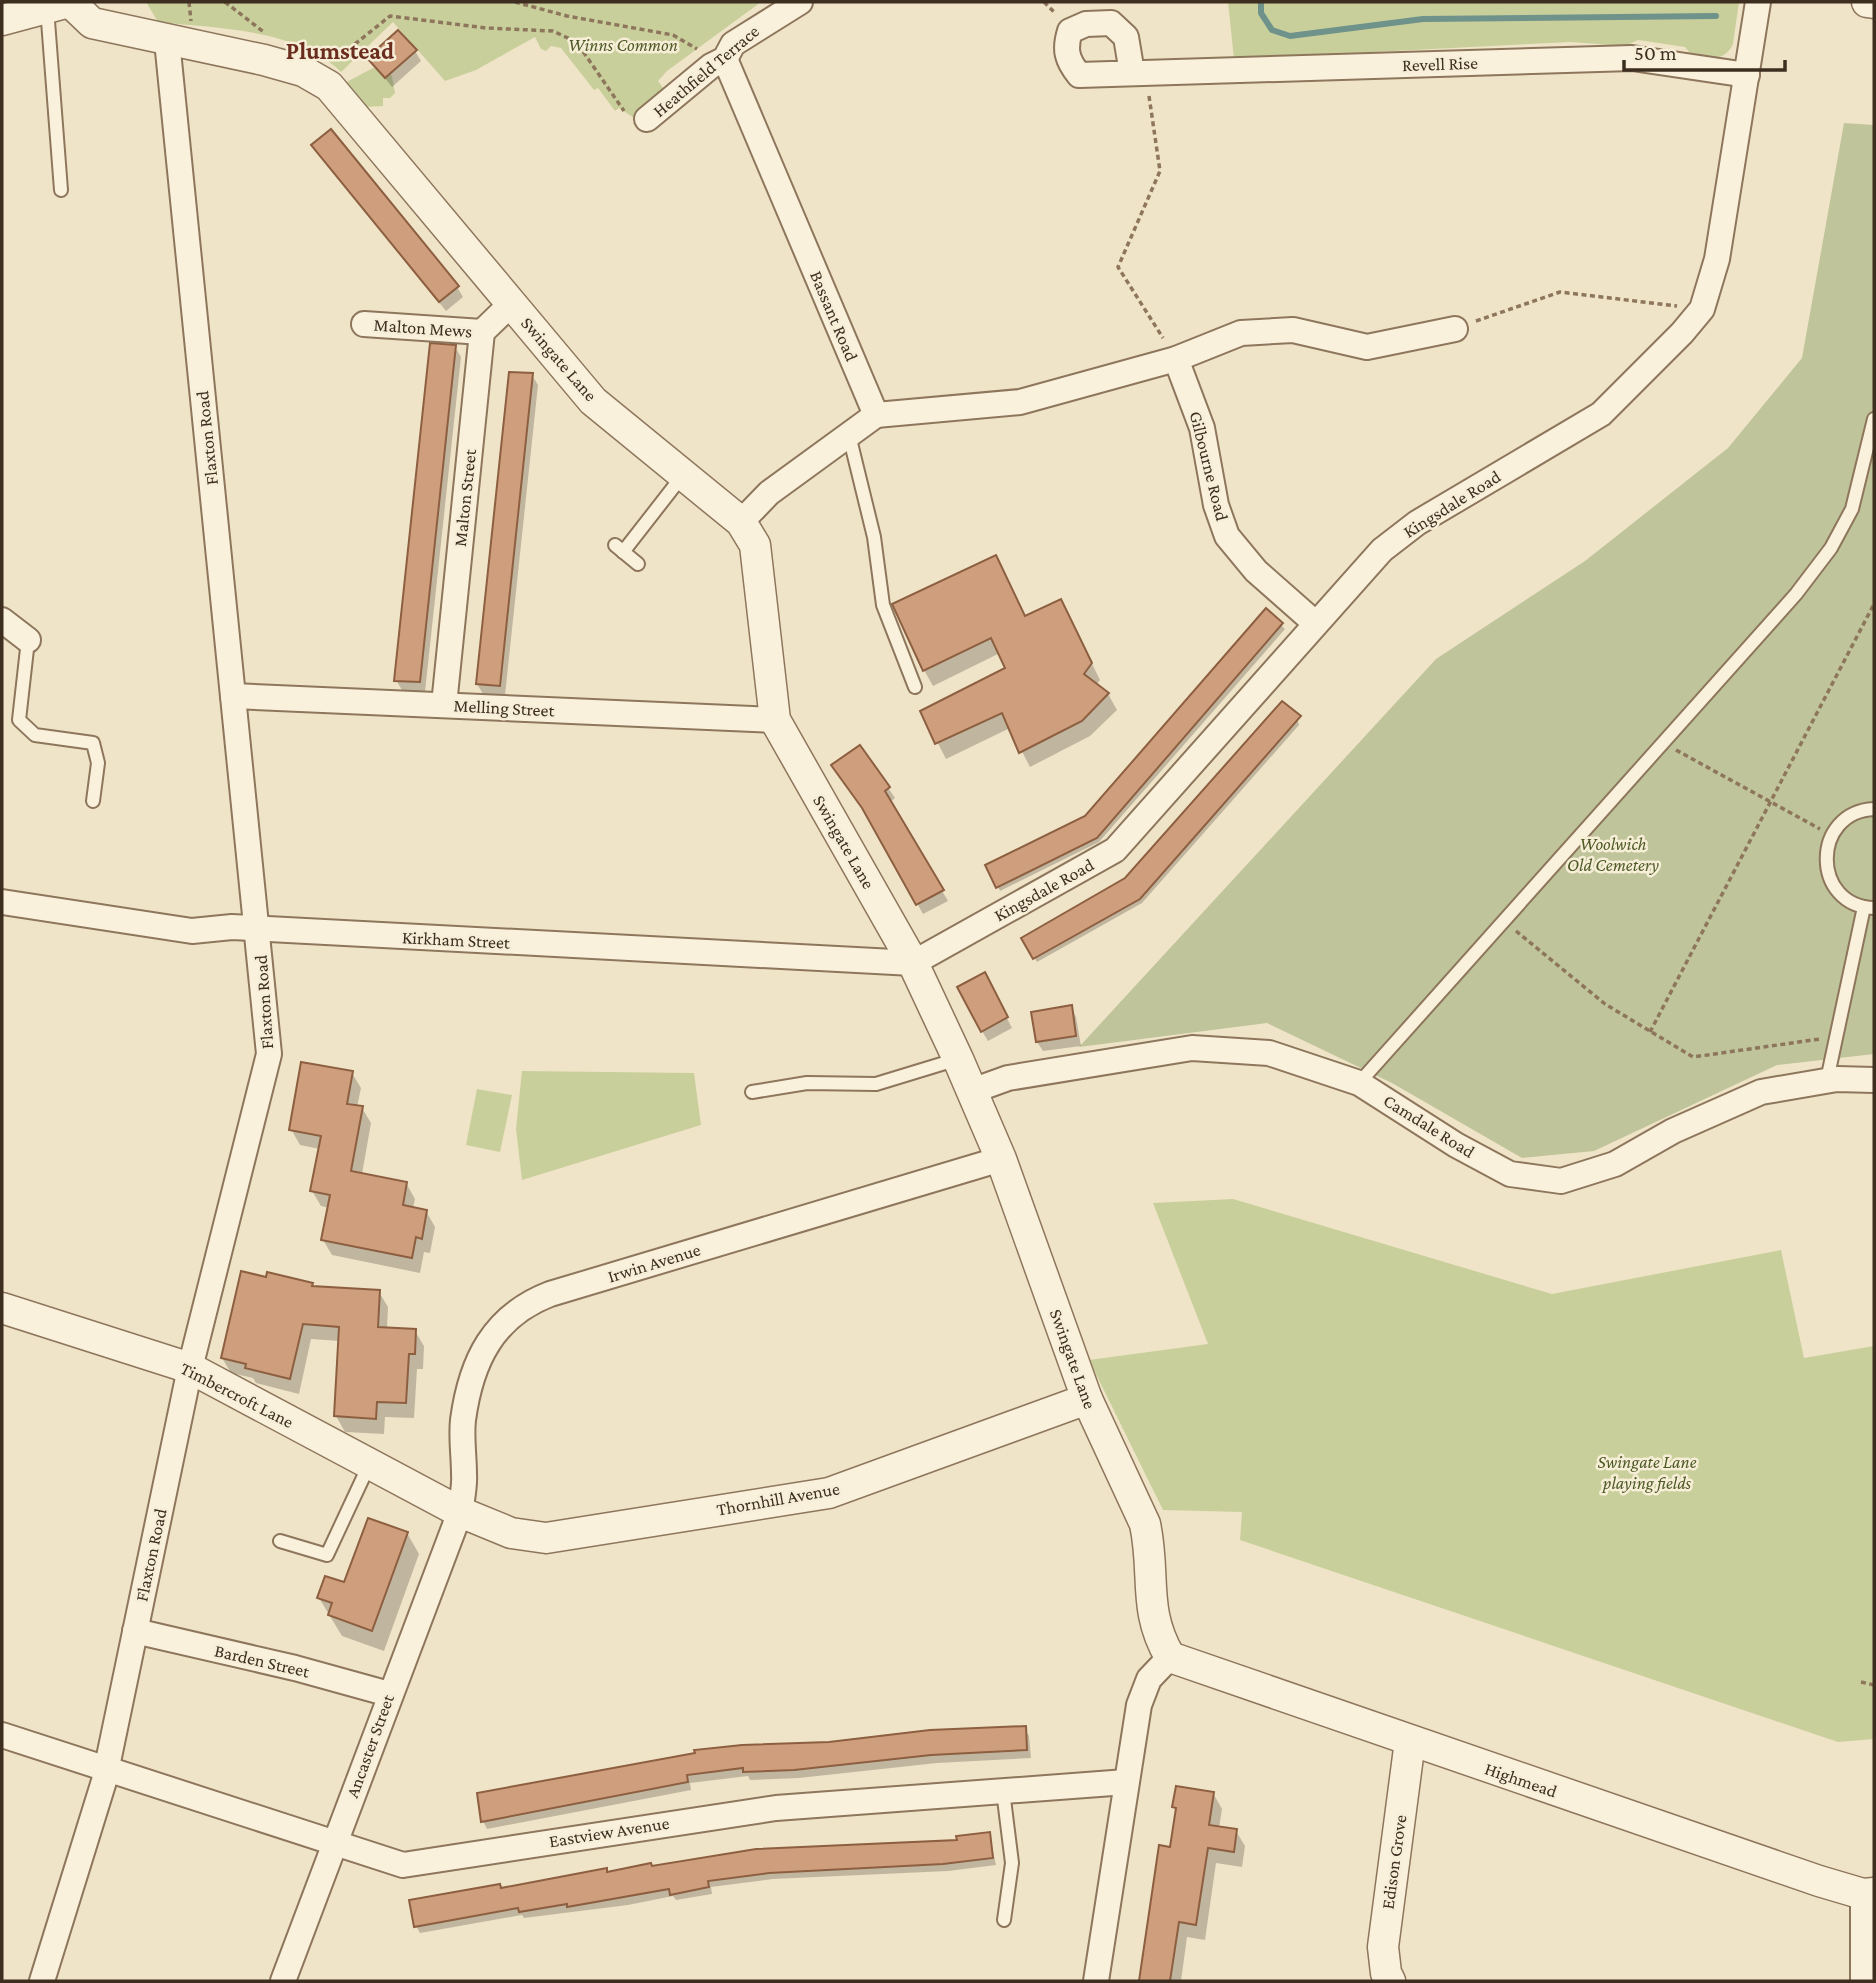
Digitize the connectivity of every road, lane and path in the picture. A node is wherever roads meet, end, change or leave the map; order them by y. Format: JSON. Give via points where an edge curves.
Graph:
{"nodes":[{"id":1,"x":189,"y":2,"type":"edge"},
{"id":2,"x":225,"y":2,"type":"edge"},
{"id":3,"x":515,"y":2,"type":"edge"},
{"id":4,"x":800,"y":2,"type":"edge"},
{"id":5,"x":1758,"y":2,"type":"edge"},
{"id":6,"x":1867,"y":2,"type":"edge"},
{"id":7,"x":1874,"y":3,"type":"edge"},
{"id":8,"x":62,"y":4,"type":"edge"},
{"id":9,"x":2,"y":20,"type":"edge"},
{"id":10,"x":180,"y":35,"type":"junction"},
{"id":11,"x":272,"y":40,"type":"dead end"},
{"id":12,"x":699,"y":50,"type":"dead end"},
{"id":13,"x":725,"y":59,"type":"junction"},
{"id":14,"x":328,"y":66,"type":"dead end"},
{"id":15,"x":1139,"y":73,"type":"joint"},
{"id":16,"x":1747,"y":75,"type":"junction"},
{"id":17,"x":624,"y":111,"type":"dead end"},
{"id":18,"x":647,"y":120,"type":"dead end"},
{"id":19,"x":61,"y":190,"type":"dead end"},
{"id":20,"x":1650,"y":302,"type":"dead end"},
{"id":21,"x":511,"y":304,"type":"junction"},
{"id":22,"x":364,"y":324,"type":"dead end"},
{"id":23,"x":1455,"y":329,"type":"joint"},
{"id":24,"x":482,"y":331,"type":"junction"},
{"id":25,"x":1176,"y":359,"type":"junction"},
{"id":26,"x":876,"y":415,"type":"junction"},
{"id":27,"x":1874,"y":419,"type":"edge"},
{"id":28,"x":849,"y":435,"type":"junction"},
{"id":29,"x":683,"y":475,"type":"junction"},
{"id":30,"x":741,"y":522,"type":"junction"},
{"id":31,"x":638,"y":564,"type":"dead end"},
{"id":32,"x":1874,"y":604,"type":"edge"},
{"id":33,"x":2,"y":620,"type":"edge"},
{"id":34,"x":1315,"y":623,"type":"junction"},
{"id":35,"x":28,"y":640,"type":"joint"},
{"id":36,"x":915,"y":687,"type":"dead end"},
{"id":37,"x":233,"y":696,"type":"junction"},
{"id":38,"x":444,"y":705,"type":"junction"},
{"id":39,"x":775,"y":720,"type":"junction"},
{"id":40,"x":1663,"y":743,"type":"junction"},
{"id":41,"x":93,"y":801,"type":"dead end"},
{"id":42,"x":1771,"y":804,"type":"junction"},
{"id":43,"x":1874,"y":809,"type":"edge"},
{"id":44,"x":1831,"y":835,"type":"junction"},
{"id":45,"x":2,"y":902,"type":"edge"},
{"id":46,"x":1869,"y":907,"type":"edge"},
{"id":47,"x":1504,"y":920,"type":"junction"},
{"id":48,"x":259,"y":929,"type":"junction"},
{"id":49,"x":913,"y":963,"type":"junction"},
{"id":50,"x":1650,"y":1032,"type":"junction"},
{"id":51,"x":1838,"y":1037,"type":"junction"},
{"id":52,"x":958,"y":1059,"type":"junction"},
{"id":53,"x":1827,"y":1080,"type":"junction"},
{"id":54,"x":1874,"y":1080,"type":"edge"},
{"id":55,"x":1359,"y":1083,"type":"junction"},
{"id":56,"x":972,"y":1091,"type":"junction"},
{"id":57,"x":752,"y":1092,"type":"dead end"},
{"id":58,"x":1001,"y":1159,"type":"junction"},
{"id":59,"x":2,"y":1308,"type":"edge"},
{"id":60,"x":190,"y":1367,"type":"junction"},
{"id":61,"x":1087,"y":1399,"type":"junction"},
{"id":62,"x":369,"y":1465,"type":"junction"},
{"id":63,"x":460,"y":1511,"type":"junction"},
{"id":64,"x":280,"y":1541,"type":"dead end"},
{"id":65,"x":135,"y":1631,"type":"junction"},
{"id":66,"x":1171,"y":1657,"type":"junction"},
{"id":67,"x":1861,"y":1682,"type":"dead end"},
{"id":68,"x":1874,"y":1685,"type":"edge"},
{"id":69,"x":389,"y":1694,"type":"junction"},
{"id":70,"x":2,"y":1735,"type":"edge"},
{"id":71,"x":1410,"y":1741,"type":"junction"},
{"id":72,"x":106,"y":1769,"type":"junction"},
{"id":73,"x":1126,"y":1782,"type":"junction"},
{"id":74,"x":1003,"y":1791,"type":"junction"},
{"id":75,"x":334,"y":1843,"type":"junction"},
{"id":76,"x":1868,"y":1894,"type":"edge"},
{"id":77,"x":1004,"y":1920,"type":"dead end"},
{"id":78,"x":42,"y":1981,"type":"edge"},
{"id":79,"x":283,"y":1981,"type":"edge"},
{"id":80,"x":1096,"y":1981,"type":"edge"},
{"id":81,"x":1390,"y":1981,"type":"edge"},
{"id":82,"x":1863,"y":1981,"type":"edge"}],
"edges":[{"from":1,"to":10,"type":"path"},
{"from":2,"to":11,"type":"path"},
{"from":3,"to":12,"type":"path","via":[[673,35]]},
{"from":4,"to":13,"type":"street","name":"Heathfield Terrace","via":[[733,44]]},
{"from":5,"to":16,"type":"street","name":"Kingsdale Road"},
{"from":6,"to":7,"type":"street"},
{"from":8,"to":9,"type":"street"},
{"from":8,"to":10,"type":"street","name":"Swingate Lane","via":[[92,23]]},
{"from":8,"to":19,"type":"lane"},
{"from":10,"to":21,"type":"street","name":"Swingate Lane","via":[[303,71],[329,86]]},
{"from":10,"to":37,"type":"street","name":"Flaxton Road"},
{"from":13,"to":18,"type":"street","name":"Heathfield Terrace"},
{"from":13,"to":26,"type":"street","name":"Bassant Road"},
{"from":14,"to":17,"type":"path","via":[[390,16],[553,31],[576,42]]},
{"from":15,"to":16,"type":"street","name":"Revell Rise","via":[[1632,58]]},
{"from":15,"to":25,"type":"path","via":[[1160,171],[1118,267]]},
{"from":16,"to":34,"type":"street","name":"Kingsdale Road","via":[[1717,259],[1702,309],[1601,414],[1417,523],[1382,551]]},
{"from":20,"to":23,"type":"path","via":[[1560,292]]},
{"from":21,"to":24,"type":"street"},
{"from":21,"to":29,"type":"street","name":"Swingate Lane","via":[[593,401]]},
{"from":22,"to":24,"type":"street","name":"Malton Mews"},
{"from":23,"to":25,"type":"street","via":[[1367,347],[1293,330],[1241,333]]},
{"from":24,"to":38,"type":"street","name":"Malton Street"},
{"from":25,"to":26,"type":"street","via":[[1020,402]]},
{"from":25,"to":34,"type":"street","name":"Gilbourne Road","via":[[1202,428],[1216,505],[1227,536],[1256,571]]},
{"from":26,"to":28,"type":"street"},
{"from":27,"to":40,"type":"lane","via":[[1852,509],[1831,548],[1796,594]]},
{"from":28,"to":30,"type":"street","via":[[769,494]]},
{"from":28,"to":36,"type":"lane","via":[[874,537],[883,606]]},
{"from":29,"to":30,"type":"street","name":"Swingate Lane"},
{"from":29,"to":31,"type":"lane","via":[[619,549]]},
{"from":30,"to":39,"type":"street","name":"Swingate Lane","via":[[755,545]]},
{"from":32,"to":42,"type":"path"},
{"from":33,"to":35,"type":"street"},
{"from":34,"to":49,"type":"street","name":"Kingsdale Road","via":[[1115,850]]},
{"from":35,"to":41,"type":"lane","via":[[19,720],[35,735],[93,743],[98,763]]},
{"from":37,"to":38,"type":"street","name":"Melling Street"},
{"from":37,"to":48,"type":"street","name":"Flaxton Road"},
{"from":38,"to":39,"type":"street","name":"Melling Street"},
{"from":39,"to":49,"type":"street","name":"Swingate Lane"},
{"from":40,"to":42,"type":"path"},
{"from":40,"to":47,"type":"lane"},
{"from":42,"to":44,"type":"path"},
{"from":42,"to":50,"type":"path"},
{"from":43,"to":44,"type":"lane","via":[[1855,813]]},
{"from":44,"to":46,"type":"lane","via":[[1826,867],[1831,882],[1841,895]]},
{"from":45,"to":48,"type":"street","name":"Kirkham Street","via":[[192,931]]},
{"from":46,"to":51,"type":"lane"},
{"from":47,"to":50,"type":"path","via":[[1555,965]]},
{"from":47,"to":55,"type":"lane"},
{"from":48,"to":49,"type":"street","name":"Kirkham Street"},
{"from":48,"to":60,"type":"street","name":"Flaxton Road","via":[[269,1054]]},
{"from":49,"to":52,"type":"street","name":"Swingate Lane"},
{"from":50,"to":51,"type":"path","via":[[1693,1057]]},
{"from":51,"to":53,"type":"lane"},
{"from":52,"to":56,"type":"street","name":"Swingate Lane"},
{"from":52,"to":57,"type":"lane","via":[[876,1084],[807,1083]]},
{"from":53,"to":54,"type":"street","name":"Camdale Road"},
{"from":53,"to":55,"type":"street","name":"Camdale Road","via":[[1760,1092],[1673,1131],[1615,1164],[1561,1181],[1510,1174]]},
{"from":55,"to":56,"type":"street","name":"Camdale Road","via":[[1269,1053],[1192,1048],[1009,1078]]},
{"from":56,"to":58,"type":"street","name":"Swingate Lane"},
{"from":58,"to":61,"type":"street","name":"Swingate Lane"},
{"from":58,"to":63,"type":"street","name":"Irwin Avenue","via":[[527,1303],[492,1334],[480,1358],[463,1421],[465,1476]]},
{"from":59,"to":60,"type":"street","name":"Timbercroft Lane"},
{"from":60,"to":62,"type":"street","name":"Timbercroft Lane"},
{"from":60,"to":65,"type":"street","name":"Flaxton Road"},
{"from":61,"to":63,"type":"street","name":"Thornhill Avenue","via":[[820,1494],[546,1538],[511,1533]]},
{"from":61,"to":66,"type":"street","name":"Swingate Lane","via":[[1145,1524],[1150,1545],[1151,1613]]},
{"from":62,"to":63,"type":"street","name":"Timbercroft Lane"},
{"from":62,"to":64,"type":"lane","via":[[327,1555]]},
{"from":63,"to":69,"type":"street","name":"Ancaster Street"},
{"from":65,"to":69,"type":"street","name":"Barden Street"},
{"from":65,"to":72,"type":"street","name":"Flaxton Road"},
{"from":66,"to":71,"type":"street","name":"Highmead"},
{"from":66,"to":73,"type":"street","via":[[1149,1679],[1139,1704]]},
{"from":67,"to":68,"type":"path"},
{"from":69,"to":75,"type":"street","name":"Ancaster Street"},
{"from":70,"to":72,"type":"street","name":"Eastview Avenue"},
{"from":71,"to":76,"type":"street","name":"Highmead"},
{"from":71,"to":81,"type":"street","name":"Edison Grove","via":[[1383,1947]]},
{"from":72,"to":75,"type":"street","name":"Eastview Avenue"},
{"from":72,"to":78,"type":"street","name":"Flaxton Road"},
{"from":73,"to":74,"type":"street","name":"Eastview Avenue"},
{"from":73,"to":80,"type":"street"},
{"from":74,"to":75,"type":"street","name":"Eastview Avenue","via":[[776,1808],[403,1865]]},
{"from":74,"to":77,"type":"lane","via":[[1012,1863]]},
{"from":75,"to":79,"type":"street","name":"Ancaster Street"},
{"from":76,"to":82,"type":"street"}]}
